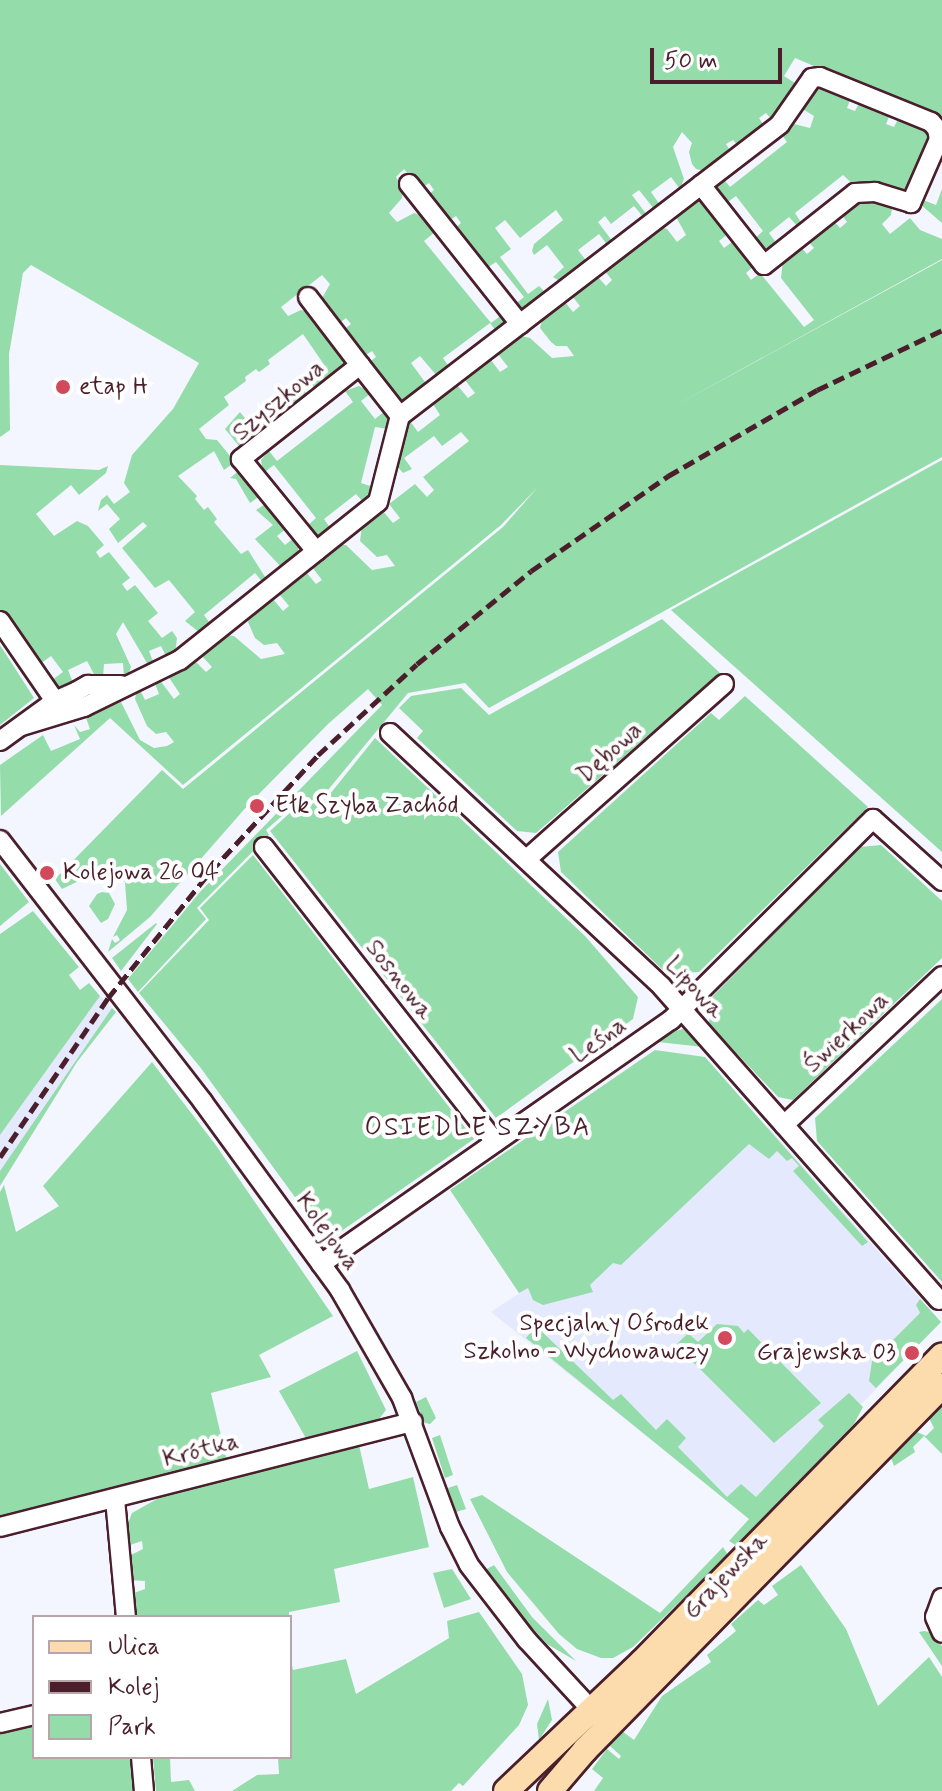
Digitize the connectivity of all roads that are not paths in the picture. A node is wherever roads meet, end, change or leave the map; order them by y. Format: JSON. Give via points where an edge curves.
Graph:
{"nodes":[{"id":1,"x":409,"y":184,"type":"dead end"},
{"id":2,"x":701,"y":185,"type":"junction"},
{"id":3,"x":308,"y":297,"type":"dead end"},
{"id":4,"x":520,"y":324,"type":"junction"},
{"id":5,"x":360,"y":365,"type":"junction"},
{"id":6,"x":400,"y":416,"type":"junction"},
{"id":7,"x":316,"y":551,"type":"junction"},
{"id":8,"x":0,"y":621,"type":"edge"},
{"id":9,"x":125,"y":684,"type":"junction"},
{"id":10,"x":724,"y":684,"type":"dead end"},
{"id":11,"x":55,"y":701,"type":"junction"},
{"id":12,"x":22,"y":726,"type":"junction"},
{"id":13,"x":390,"y":733,"type":"dead end"},
{"id":14,"x":0,"y":741,"type":"edge"},
{"id":15,"x":0,"y":840,"type":"edge"},
{"id":16,"x":264,"y":847,"type":"dead end"},
{"id":17,"x":528,"y":858,"type":"junction"},
{"id":18,"x":942,"y":881,"type":"edge"},
{"id":19,"x":942,"y":976,"type":"edge"},
{"id":20,"x":682,"y":1008,"type":"junction"},
{"id":21,"x":784,"y":1125,"type":"junction"},
{"id":22,"x":495,"y":1142,"type":"junction"},
{"id":23,"x":321,"y":1264,"type":"junction"},
{"id":24,"x":939,"y":1300,"type":"dead end"},
{"id":25,"x":942,"y":1356,"type":"edge"},
{"id":26,"x":942,"y":1386,"type":"edge"},
{"id":27,"x":413,"y":1422,"type":"junction"},
{"id":28,"x":115,"y":1499,"type":"junction"},
{"id":29,"x":0,"y":1527,"type":"edge"},
{"id":30,"x":940,"y":1602,"type":"edge"},
{"id":31,"x":126,"y":1615,"type":"edge"},
{"id":32,"x":942,"y":1633,"type":"edge"},
{"id":33,"x":591,"y":1709,"type":"junction"},
{"id":34,"x":32,"y":1715,"type":"edge"},
{"id":35,"x":0,"y":1723,"type":"edge"},
{"id":36,"x":608,"y":1727,"type":"junction"},
{"id":37,"x":141,"y":1759,"type":"edge"},
{"id":38,"x":144,"y":1791,"type":"edge"},
{"id":39,"x":506,"y":1791,"type":"edge"},
{"id":40,"x":550,"y":1791,"type":"edge"}],
"edges":[{"from":1,"to":4,"type":"street"},
{"from":2,"to":2,"type":"street","via":[[780,124],[812,78],[931,122],[937,129],[939,139],[911,203],[875,192],[855,193],[764,265]]},
{"from":2,"to":4,"type":"street"},
{"from":3,"to":5,"type":"street","name":"Szyszkowa"},
{"from":4,"to":6,"type":"street"},
{"from":5,"to":6,"type":"street","name":"Szyszkowa"},
{"from":5,"to":7,"type":"street","name":"Szyszkowa","via":[[241,459]]},
{"from":6,"to":7,"type":"street","via":[[378,502]]},
{"from":7,"to":9,"type":"street","via":[[180,660]]},
{"from":8,"to":11,"type":"street"},
{"from":9,"to":11,"type":"street","via":[[88,685]]},
{"from":9,"to":12,"type":"street","via":[[84,707]]},
{"from":10,"to":17,"type":"street","name":"Dębowa"},
{"from":11,"to":12,"type":"street"},
{"from":12,"to":14,"type":"street"},
{"from":13,"to":17,"type":"street","name":"Lipowa"},
{"from":15,"to":23,"type":"street","name":"Kolejowa"},
{"from":16,"to":22,"type":"street","name":"Sosnowa"},
{"from":17,"to":20,"type":"street","name":"Lipowa"},
{"from":18,"to":20,"type":"street","name":"Leśna","via":[[873,819]]},
{"from":19,"to":21,"type":"street","name":"Świerkowa"},
{"from":20,"to":21,"type":"street","name":"Lipowa"},
{"from":20,"to":22,"type":"street","name":"Leśna"},
{"from":21,"to":24,"type":"street","name":"Lipowa"},
{"from":22,"to":23,"type":"street","name":"Leśna"},
{"from":23,"to":27,"type":"street","name":"Kolejowa","via":[[376,1347]]},
{"from":25,"to":33,"type":"main road","name":"Grajewska"},
{"from":26,"to":36,"type":"main road","name":"Grajewska"},
{"from":27,"to":28,"type":"street","name":"Krótka"},
{"from":27,"to":33,"type":"street","name":"Kolejowa","via":[[469,1565],[527,1640]]},
{"from":28,"to":29,"type":"street","name":"Krótka"},
{"from":28,"to":31,"type":"street"},
{"from":30,"to":32,"type":"street","via":[[935,1617]]},
{"from":33,"to":36,"type":"street","name":"Kolejowa"},
{"from":33,"to":39,"type":"main road","name":"Grajewska"},
{"from":34,"to":35,"type":"street"},
{"from":36,"to":40,"type":"main road","name":"Grajewska"},
{"from":37,"to":38,"type":"street"}]}
